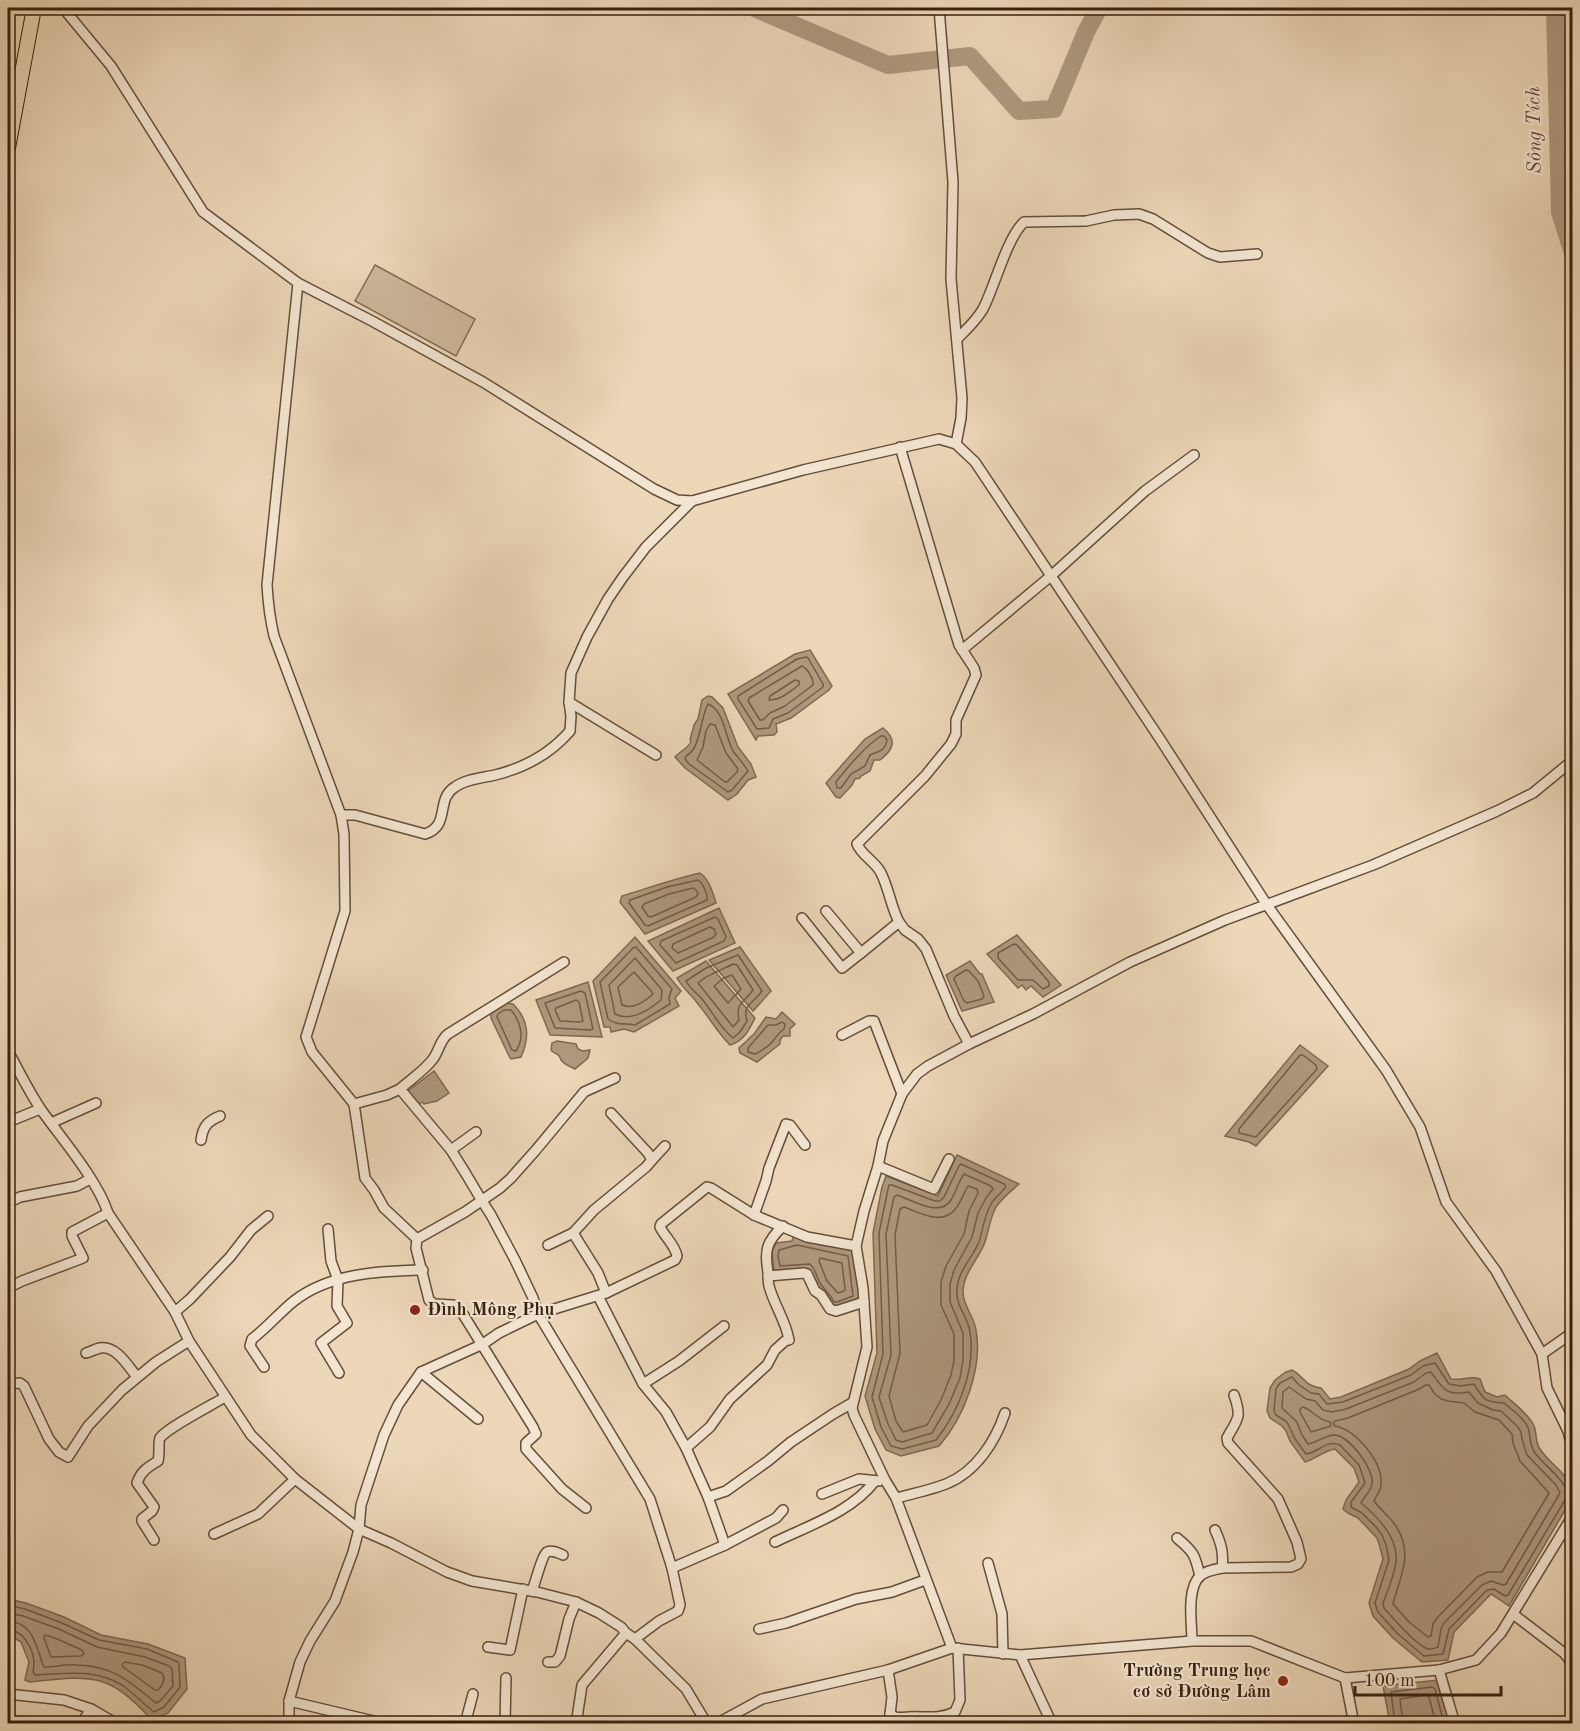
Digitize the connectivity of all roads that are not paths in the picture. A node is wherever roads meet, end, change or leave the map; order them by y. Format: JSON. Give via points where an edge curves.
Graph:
{"nodes":[{"id":1,"x":34,"y":8,"type":"edge"},
{"id":2,"x":63,"y":8,"type":"edge"},
{"id":3,"x":939,"y":8,"type":"edge"},
{"id":4,"x":8,"y":82,"type":"edge"},
{"id":5,"x":8,"y":126,"type":"edge"},
{"id":6,"x":8,"y":148,"type":"edge"},
{"id":7,"x":1257,"y":254,"type":"dead end"},
{"id":8,"x":298,"y":283,"type":"junction"},
{"id":9,"x":957,"y":339,"type":"junction"},
{"id":10,"x":956,"y":444,"type":"junction"},
{"id":11,"x":900,"y":447,"type":"junction"},
{"id":12,"x":1194,"y":455,"type":"dead end"},
{"id":13,"x":692,"y":501,"type":"junction"},
{"id":14,"x":1052,"y":575,"type":"junction"},
{"id":15,"x":962,"y":650,"type":"junction"},
{"id":16,"x":568,"y":702,"type":"junction"},
{"id":17,"x":656,"y":755,"type":"dead end"},
{"id":18,"x":1572,"y":761,"type":"edge"},
{"id":19,"x":341,"y":815,"type":"junction"},
{"id":20,"x":1267,"y":905,"type":"junction"},
{"id":21,"x":826,"y":910,"type":"dead end"},
{"id":22,"x":802,"y":918,"type":"dead end"},
{"id":23,"x":899,"y":922,"type":"junction"},
{"id":24,"x":861,"y":953,"type":"junction"},
{"id":25,"x":564,"y":962,"type":"dead end"},
{"id":26,"x":842,"y":1035,"type":"dead end"},
{"id":27,"x":969,"y":1044,"type":"junction"},
{"id":28,"x":8,"y":1051,"type":"edge"},
{"id":29,"x":615,"y":1078,"type":"dead end"},
{"id":30,"x":400,"y":1089,"type":"junction"},
{"id":31,"x":902,"y":1094,"type":"junction"},
{"id":32,"x":96,"y":1102,"type":"dead end"},
{"id":33,"x":354,"y":1104,"type":"junction"},
{"id":34,"x":40,"y":1109,"type":"junction"},
{"id":35,"x":610,"y":1113,"type":"dead end"},
{"id":36,"x":220,"y":1116,"type":"dead end"},
{"id":37,"x":8,"y":1122,"type":"edge"},
{"id":38,"x":51,"y":1123,"type":"junction"},
{"id":39,"x":476,"y":1132,"type":"dead end"},
{"id":40,"x":201,"y":1140,"type":"dead end"},
{"id":41,"x":805,"y":1145,"type":"dead end"},
{"id":42,"x":665,"y":1146,"type":"dead end"},
{"id":43,"x":451,"y":1150,"type":"junction"},
{"id":44,"x":949,"y":1159,"type":"dead end"},
{"id":45,"x":652,"y":1160,"type":"junction"},
{"id":46,"x":878,"y":1166,"type":"junction"},
{"id":47,"x":90,"y":1179,"type":"junction"},
{"id":48,"x":482,"y":1201,"type":"junction"},
{"id":49,"x":8,"y":1203,"type":"edge"},
{"id":50,"x":108,"y":1213,"type":"junction"},
{"id":51,"x":754,"y":1215,"type":"junction"},
{"id":52,"x":268,"y":1216,"type":"dead end"},
{"id":53,"x":783,"y":1226,"type":"junction"},
{"id":54,"x":328,"y":1228,"type":"dead end"},
{"id":55,"x":573,"y":1233,"type":"junction"},
{"id":56,"x":417,"y":1239,"type":"junction"},
{"id":57,"x":548,"y":1245,"type":"dead end"},
{"id":58,"x":856,"y":1246,"type":"junction"},
{"id":59,"x":423,"y":1270,"type":"junction"},
{"id":60,"x":768,"y":1276,"type":"junction"},
{"id":61,"x":338,"y":1280,"type":"junction"},
{"id":62,"x":8,"y":1288,"type":"edge"},
{"id":63,"x":602,"y":1294,"type":"junction"},
{"id":64,"x":864,"y":1302,"type":"junction"},
{"id":65,"x":175,"y":1312,"type":"junction"},
{"id":66,"x":538,"y":1314,"type":"junction"},
{"id":67,"x":724,"y":1326,"type":"dead end"},
{"id":68,"x":1572,"y":1333,"type":"edge"},
{"id":69,"x":189,"y":1341,"type":"junction"},
{"id":70,"x":483,"y":1344,"type":"junction"},
{"id":71,"x":86,"y":1353,"type":"dead end"},
{"id":72,"x":1542,"y":1354,"type":"junction"},
{"id":73,"x":264,"y":1367,"type":"dead end"},
{"id":74,"x":421,"y":1372,"type":"junction"},
{"id":75,"x":339,"y":1373,"type":"dead end"},
{"id":76,"x":136,"y":1377,"type":"junction"},
{"id":77,"x":8,"y":1384,"type":"edge"},
{"id":78,"x":643,"y":1384,"type":"junction"},
{"id":79,"x":1234,"y":1395,"type":"dead end"},
{"id":80,"x":225,"y":1397,"type":"junction"},
{"id":81,"x":852,"y":1403,"type":"junction"},
{"id":82,"x":1005,"y":1413,"type":"dead end"},
{"id":83,"x":478,"y":1419,"type":"dead end"},
{"id":84,"x":1572,"y":1447,"type":"edge"},
{"id":85,"x":686,"y":1448,"type":"junction"},
{"id":86,"x":295,"y":1479,"type":"junction"},
{"id":87,"x":880,"y":1481,"type":"junction"},
{"id":88,"x":822,"y":1494,"type":"dead end"},
{"id":89,"x":708,"y":1497,"type":"junction"},
{"id":90,"x":896,"y":1498,"type":"junction"},
{"id":91,"x":586,"y":1508,"type":"dead end"},
{"id":92,"x":783,"y":1510,"type":"dead end"},
{"id":93,"x":1572,"y":1517,"type":"edge"},
{"id":94,"x":359,"y":1529,"type":"junction"},
{"id":95,"x":1215,"y":1530,"type":"dead end"},
{"id":96,"x":214,"y":1534,"type":"dead end"},
{"id":97,"x":1177,"y":1538,"type":"dead end"},
{"id":98,"x":154,"y":1540,"type":"dead end"},
{"id":99,"x":775,"y":1542,"type":"dead end"},
{"id":100,"x":725,"y":1545,"type":"junction"},
{"id":101,"x":563,"y":1555,"type":"dead end"},
{"id":102,"x":988,"y":1563,"type":"dead end"},
{"id":103,"x":672,"y":1568,"type":"junction"},
{"id":104,"x":1222,"y":1568,"type":"junction"},
{"id":105,"x":1200,"y":1576,"type":"junction"},
{"id":106,"x":926,"y":1580,"type":"junction"},
{"id":107,"x":527,"y":1590,"type":"junction"},
{"id":108,"x":576,"y":1602,"type":"junction"},
{"id":109,"x":1513,"y":1614,"type":"junction"},
{"id":110,"x":759,"y":1629,"type":"dead end"},
{"id":111,"x":631,"y":1636,"type":"junction"},
{"id":112,"x":1192,"y":1641,"type":"junction"},
{"id":113,"x":488,"y":1647,"type":"dead end"},
{"id":114,"x":955,"y":1648,"type":"junction"},
{"id":115,"x":1003,"y":1654,"type":"junction"},
{"id":116,"x":1020,"y":1655,"type":"junction"},
{"id":117,"x":548,"y":1662,"type":"dead end"},
{"id":118,"x":1572,"y":1663,"type":"edge"},
{"id":119,"x":888,"y":1670,"type":"junction"},
{"id":120,"x":1439,"y":1670,"type":"junction"},
{"id":121,"x":506,"y":1678,"type":"dead end"},
{"id":122,"x":1345,"y":1678,"type":"junction"},
{"id":123,"x":8,"y":1694,"type":"edge"},
{"id":124,"x":473,"y":1694,"type":"dead end"},
{"id":125,"x":289,"y":1701,"type":"junction"},
{"id":126,"x":91,"y":1709,"type":"junction"},
{"id":127,"x":577,"y":1718,"type":"dead end"},
{"id":128,"x":890,"y":1718,"type":"edge"},
{"id":129,"x":81,"y":1724,"type":"edge"},
{"id":130,"x":117,"y":1724,"type":"edge"},
{"id":131,"x":288,"y":1724,"type":"edge"},
{"id":132,"x":386,"y":1724,"type":"edge"},
{"id":133,"x":465,"y":1724,"type":"edge"},
{"id":134,"x":505,"y":1724,"type":"edge"},
{"id":135,"x":707,"y":1724,"type":"edge"},
{"id":136,"x":716,"y":1724,"type":"edge"},
{"id":137,"x":1052,"y":1724,"type":"edge"},
{"id":138,"x":1354,"y":1724,"type":"edge"},
{"id":139,"x":1455,"y":1724,"type":"edge"}],
"edges":[{"from":1,"to":6,"type":"highway"},
{"from":2,"to":8,"type":"street","via":[[111,66],[203,212]]},
{"from":3,"to":9,"type":"street","via":[[953,182],[951,279]]},
{"from":4,"to":5,"type":"highway"},
{"from":7,"to":9,"type":"street","via":[[1220,257],[1208,253],[1139,214],[1086,221],[1024,222],[994,279],[982,312]]},
{"from":8,"to":13,"type":"street","via":[[483,382],[666,496]]},
{"from":8,"to":19,"type":"street","via":[[267,585],[269,617]]},
{"from":9,"to":10,"type":"street","via":[[962,398]]},
{"from":10,"to":11,"type":"street","via":[[939,439]]},
{"from":10,"to":14,"type":"street","via":[[975,462]]},
{"from":11,"to":13,"type":"street"},
{"from":11,"to":15,"type":"street"},
{"from":12,"to":14,"type":"street","via":[[1145,491]]},
{"from":13,"to":16,"type":"street","via":[[646,547],[608,599],[576,658]]},
{"from":14,"to":15,"type":"street"},
{"from":14,"to":20,"type":"street"},
{"from":15,"to":23,"type":"street","via":[[976,675],[956,720],[951,744],[857,844],[880,870]]},
{"from":16,"to":17,"type":"street"},
{"from":16,"to":19,"type":"street","via":[[571,726],[565,737],[513,770],[453,788],[444,802],[439,824],[430,832],[418,834],[355,815]]},
{"from":18,"to":20,"type":"street","via":[[1533,793],[1497,811],[1373,865]]},
{"from":19,"to":33,"type":"street","via":[[345,911],[306,1037],[312,1052]]},
{"from":20,"to":27,"type":"street","via":[[1130,962]]},
{"from":20,"to":72,"type":"street","via":[[1386,1070],[1420,1127],[1446,1202],[1496,1271]]},
{"from":21,"to":24,"type":"street"},
{"from":22,"to":24,"type":"street","via":[[842,968]]},
{"from":23,"to":24,"type":"street"},
{"from":23,"to":27,"type":"street","via":[[926,949]]},
{"from":25,"to":30,"type":"street","via":[[448,1034],[425,1068]]},
{"from":26,"to":31,"type":"street","via":[[874,1021]]},
{"from":27,"to":31,"type":"street","via":[[917,1074]]},
{"from":28,"to":34,"type":"street"},
{"from":29,"to":48,"type":"street","via":[[584,1092],[511,1178]]},
{"from":30,"to":33,"type":"street"},
{"from":30,"to":43,"type":"street"},
{"from":31,"to":46,"type":"street","via":[[883,1141]]},
{"from":32,"to":38,"type":"street"},
{"from":33,"to":56,"type":"street","via":[[365,1178],[384,1208]]},
{"from":34,"to":37,"type":"street"},
{"from":34,"to":38,"type":"street"},
{"from":35,"to":45,"type":"street"},
{"from":36,"to":40,"type":"street","via":[[203,1128]]},
{"from":38,"to":47,"type":"street"},
{"from":39,"to":43,"type":"street"},
{"from":41,"to":51,"type":"street","via":[[786,1124]]},
{"from":42,"to":45,"type":"street"},
{"from":43,"to":48,"type":"street"},
{"from":44,"to":46,"type":"street","via":[[934,1190]]},
{"from":45,"to":55,"type":"street"},
{"from":46,"to":58,"type":"street"},
{"from":47,"to":49,"type":"street","via":[[77,1186]]},
{"from":47,"to":50,"type":"street"},
{"from":48,"to":56,"type":"street"},
{"from":48,"to":66,"type":"street","via":[[515,1260]]},
{"from":50,"to":62,"type":"street","via":[[72,1232],[85,1256]]},
{"from":50,"to":65,"type":"street"},
{"from":51,"to":53,"type":"street"},
{"from":51,"to":63,"type":"street","via":[[708,1187],[661,1224],[662,1232],[676,1251],[675,1260]]},
{"from":52,"to":65,"type":"street"},
{"from":53,"to":58,"type":"street","via":[[807,1237]]},
{"from":53,"to":60,"type":"street","via":[[768,1246]]},
{"from":54,"to":61,"type":"street","via":[[331,1261]]},
{"from":55,"to":57,"type":"street"},
{"from":55,"to":63,"type":"street","via":[[598,1273]]},
{"from":56,"to":59,"type":"street"},
{"from":58,"to":64,"type":"street"},
{"from":59,"to":61,"type":"street","via":[[382,1271]]},
{"from":59,"to":70,"type":"street","via":[[431,1303],[458,1307]]},
{"from":60,"to":64,"type":"street","via":[[807,1274],[815,1291],[836,1311]]},
{"from":60,"to":85,"type":"street","via":[[789,1340],[775,1350],[710,1427]]},
{"from":61,"to":73,"type":"street","via":[[314,1288],[294,1301],[252,1339],[250,1346]]},
{"from":61,"to":75,"type":"street","via":[[337,1306],[346,1323],[321,1343]]},
{"from":63,"to":66,"type":"street"},
{"from":63,"to":78,"type":"street"},
{"from":64,"to":81,"type":"street","via":[[867,1347]]},
{"from":65,"to":69,"type":"street"},
{"from":66,"to":70,"type":"street"},
{"from":66,"to":103,"type":"street","via":[[650,1499]]},
{"from":67,"to":78,"type":"street"},
{"from":68,"to":72,"type":"street"},
{"from":69,"to":76,"type":"street"},
{"from":69,"to":80,"type":"street"},
{"from":70,"to":74,"type":"street"},
{"from":70,"to":91,"type":"street","via":[[536,1432],[526,1443],[526,1449],[562,1489]]},
{"from":71,"to":76,"type":"street","via":[[108,1348],[122,1358]]},
{"from":72,"to":84,"type":"street","via":[[1547,1388]]},
{"from":74,"to":83,"type":"street"},
{"from":74,"to":94,"type":"street","via":[[398,1405],[384,1435],[361,1505]]},
{"from":76,"to":77,"type":"street","via":[[97,1415],[68,1457],[58,1452],[49,1439],[22,1384]]},
{"from":78,"to":85,"type":"street","via":[[666,1412]]},
{"from":79,"to":104,"type":"street","via":[[1238,1419],[1228,1443],[1278,1499],[1301,1560],[1291,1567]]},
{"from":80,"to":86,"type":"street","via":[[251,1435]]},
{"from":80,"to":98,"type":"street","via":[[161,1438],[158,1461],[139,1477],[137,1484],[154,1507],[141,1521]]},
{"from":81,"to":87,"type":"street","via":[[854,1415],[878,1462]]},
{"from":81,"to":89,"type":"street","via":[[726,1491]]},
{"from":82,"to":90,"type":"street","via":[[988,1448],[966,1472],[943,1485]]},
{"from":85,"to":89,"type":"street"},
{"from":86,"to":94,"type":"street"},
{"from":86,"to":96,"type":"street","via":[[258,1514]]},
{"from":87,"to":88,"type":"street","via":[[859,1479]]},
{"from":87,"to":90,"type":"street"},
{"from":87,"to":99,"type":"street","via":[[850,1504]]},
{"from":89,"to":100,"type":"street"},
{"from":90,"to":106,"type":"street"},
{"from":92,"to":100,"type":"street","via":[[776,1518]]},
{"from":93,"to":109,"type":"street"},
{"from":94,"to":107,"type":"street","via":[[464,1579]]},
{"from":94,"to":125,"type":"street","via":[[335,1601],[300,1662]]},
{"from":95,"to":104,"type":"street","via":[[1221,1544]]},
{"from":97,"to":105,"type":"street","via":[[1191,1550]]},
{"from":100,"to":103,"type":"street"},
{"from":101,"to":107,"type":"street","via":[[547,1552]]},
{"from":102,"to":115,"type":"street","via":[[1002,1614]]},
{"from":103,"to":111,"type":"street","via":[[678,1611]]},
{"from":104,"to":105,"type":"street"},
{"from":105,"to":112,"type":"street","via":[[1194,1584],[1191,1602]]},
{"from":106,"to":110,"type":"street"},
{"from":106,"to":114,"type":"street"},
{"from":107,"to":108,"type":"street"},
{"from":107,"to":113,"type":"street","via":[[510,1650]]},
{"from":108,"to":111,"type":"street"},
{"from":108,"to":117,"type":"street","via":[[560,1656],[555,1662]]},
{"from":109,"to":118,"type":"street"},
{"from":109,"to":120,"type":"street","via":[[1476,1660]]},
{"from":111,"to":127,"type":"street","via":[[582,1685]]},
{"from":111,"to":135,"type":"street","via":[[686,1689]]},
{"from":112,"to":116,"type":"street"},
{"from":112,"to":122,"type":"street","via":[[1251,1641]]},
{"from":114,"to":115,"type":"street"},
{"from":114,"to":119,"type":"street"},
{"from":114,"to":128,"type":"street","via":[[960,1700],[955,1712],[924,1718]]},
{"from":115,"to":116,"type":"street"},
{"from":116,"to":137,"type":"street"},
{"from":119,"to":128,"type":"street"},
{"from":119,"to":136,"type":"street","via":[[762,1699]]},
{"from":120,"to":122,"type":"street"},
{"from":120,"to":139,"type":"street"},
{"from":121,"to":134,"type":"street"},
{"from":122,"to":138,"type":"street"},
{"from":123,"to":126,"type":"street","via":[[64,1700]]},
{"from":124,"to":133,"type":"street"},
{"from":125,"to":131,"type":"street"},
{"from":125,"to":132,"type":"street"},
{"from":126,"to":129,"type":"street"},
{"from":126,"to":130,"type":"street"}]}
